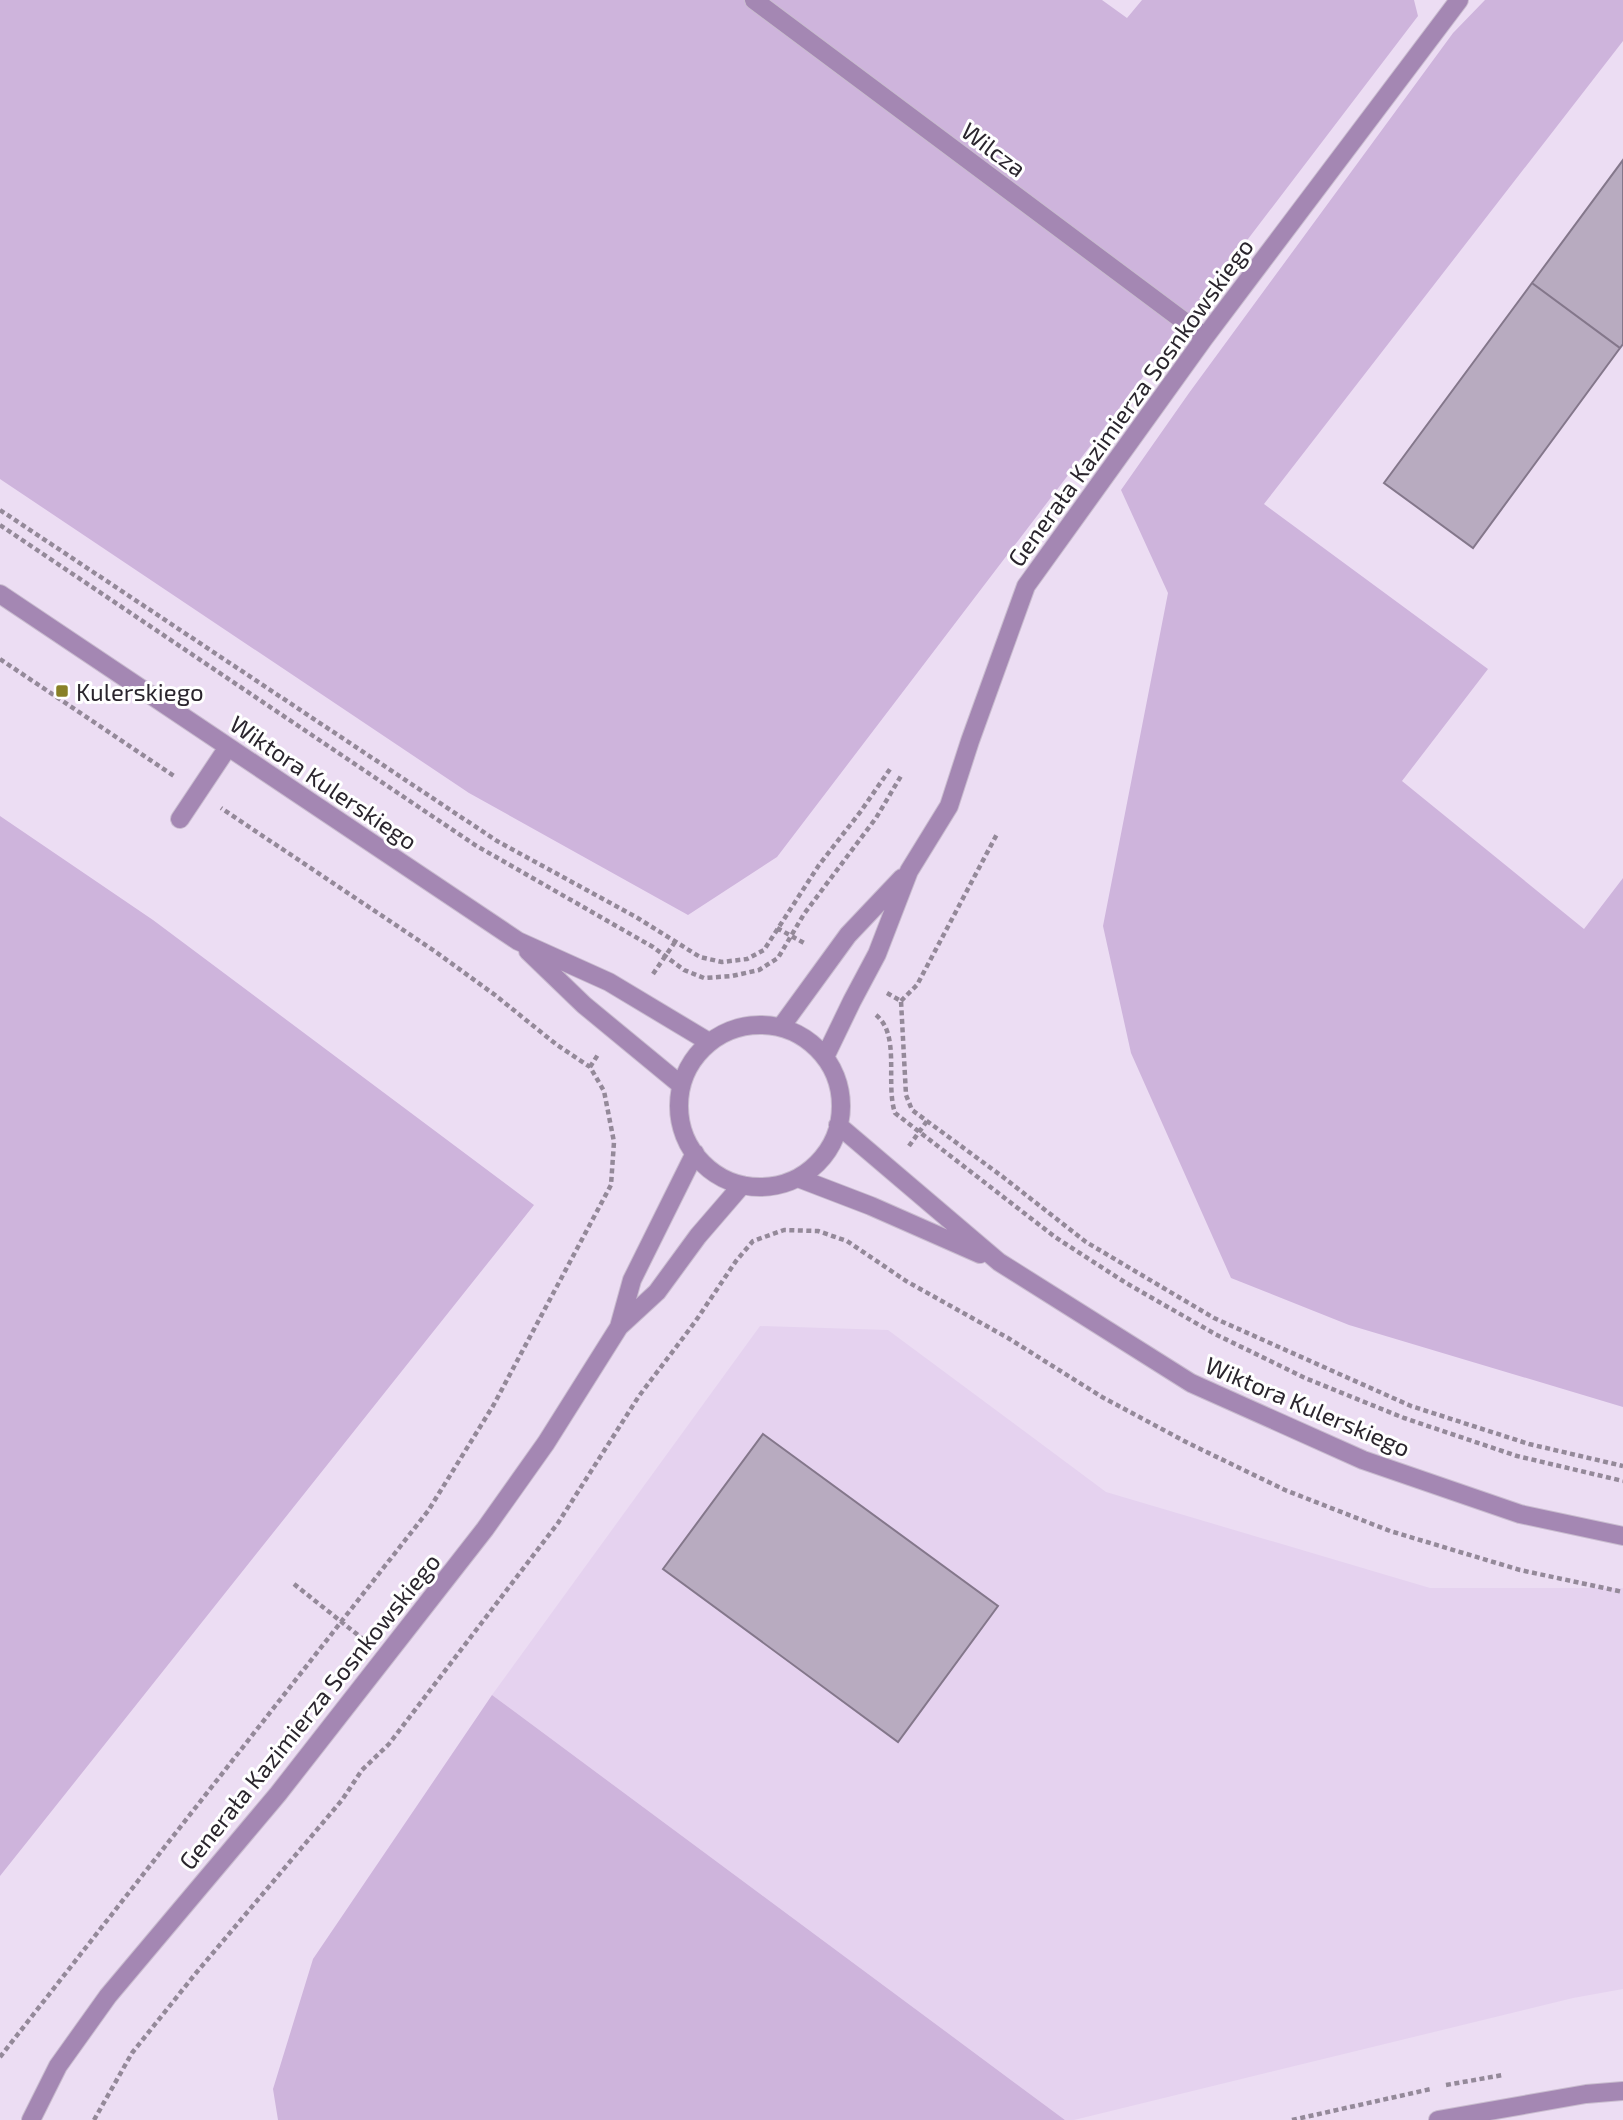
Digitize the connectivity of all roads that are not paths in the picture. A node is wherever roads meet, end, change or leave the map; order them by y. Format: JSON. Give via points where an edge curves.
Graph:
{"nodes":[{"id":1,"x":754,"y":0,"type":"edge"},
{"id":2,"x":1459,"y":0,"type":"edge"},
{"id":3,"x":1205,"y":337,"type":"junction"},
{"id":4,"x":0,"y":594,"type":"edge"},
{"id":5,"x":228,"y":747,"type":"junction"},
{"id":6,"x":180,"y":819,"type":"dead end"},
{"id":7,"x":909,"y":871,"type":"junction"},
{"id":8,"x":517,"y":941,"type":"junction"},
{"id":9,"x":781,"y":1027,"type":"junction"},
{"id":10,"x":709,"y":1042,"type":"junction"},
{"id":11,"x":825,"y":1057,"type":"junction"},
{"id":12,"x":681,"y":1085,"type":"junction"},
{"id":13,"x":838,"y":1125,"type":"junction"},
{"id":14,"x":695,"y":1153,"type":"junction"},
{"id":15,"x":797,"y":1178,"type":"junction"},
{"id":16,"x":742,"y":1185,"type":"junction"},
{"id":17,"x":999,"y":1262,"type":"junction"},
{"id":18,"x":619,"y":1327,"type":"junction"},
{"id":19,"x":1623,"y":1536,"type":"edge"},
{"id":20,"x":1623,"y":2091,"type":"edge"},
{"id":21,"x":31,"y":2120,"type":"edge"},
{"id":22,"x":1438,"y":2120,"type":"edge"}],
"edges":[{"from":1,"to":3,"type":"street","name":"Wilcza"},
{"from":2,"to":3,"type":"street","name":"Generała Kazimierza Sosnkowskiego"},
{"from":3,"to":7,"type":"street","name":"Generała Kazimierza Sosnkowskiego","via":[[1026,586],[949,806]]},
{"from":4,"to":5,"type":"street","name":"Wiktora Kulerskiego"},
{"from":5,"to":6,"type":"street"},
{"from":5,"to":8,"type":"street","name":"Wiktora Kulerskiego"},
{"from":7,"to":9,"type":"street","name":"Generała Kazimierza Sosnkowskiego","via":[[848,935]]},
{"from":7,"to":11,"type":"street","name":"Generała Kazimierza Sosnkowskiego","via":[[877,954]]},
{"from":8,"to":10,"type":"street","name":"Wiktora Kulerskiego","via":[[609,982]]},
{"from":8,"to":12,"type":"street","name":"Wiktora Kulerskiego","via":[[584,1005]]},
{"from":9,"to":10,"type":"street","via":[[755,1025],[731,1030]]},
{"from":9,"to":11,"type":"street","via":[[804,1038]]},
{"from":10,"to":12,"type":"street","via":[[691,1062]]},
{"from":11,"to":13,"type":"street","via":[[838,1082]]},
{"from":12,"to":14,"type":"street","via":[[678,1111]]},
{"from":13,"to":15,"type":"street","via":[[820,1161]]},
{"from":13,"to":17,"type":"street","name":"Wiktora Kulerskiego"},
{"from":14,"to":16,"type":"street","via":[[716,1174]]},
{"from":14,"to":18,"type":"street","name":"Generała Kazimierza Sosnkowskiego","via":[[632,1280]]},
{"from":15,"to":16,"type":"street","via":[[771,1186]]},
{"from":15,"to":17,"type":"street","name":"Wiktora Kulerskiego"},
{"from":16,"to":18,"type":"street","name":"Generała Kazimierza Sosnkowskiego","via":[[657,1292]]},
{"from":17,"to":19,"type":"street","name":"Wiktora Kulerskiego","via":[[1191,1383],[1363,1460],[1520,1514]]},
{"from":18,"to":21,"type":"street","name":"Generała Kazimierza Sosnkowskiego","via":[[485,1529],[278,1794],[107,1996],[58,2066]]},
{"from":20,"to":22,"type":"street"}]}
